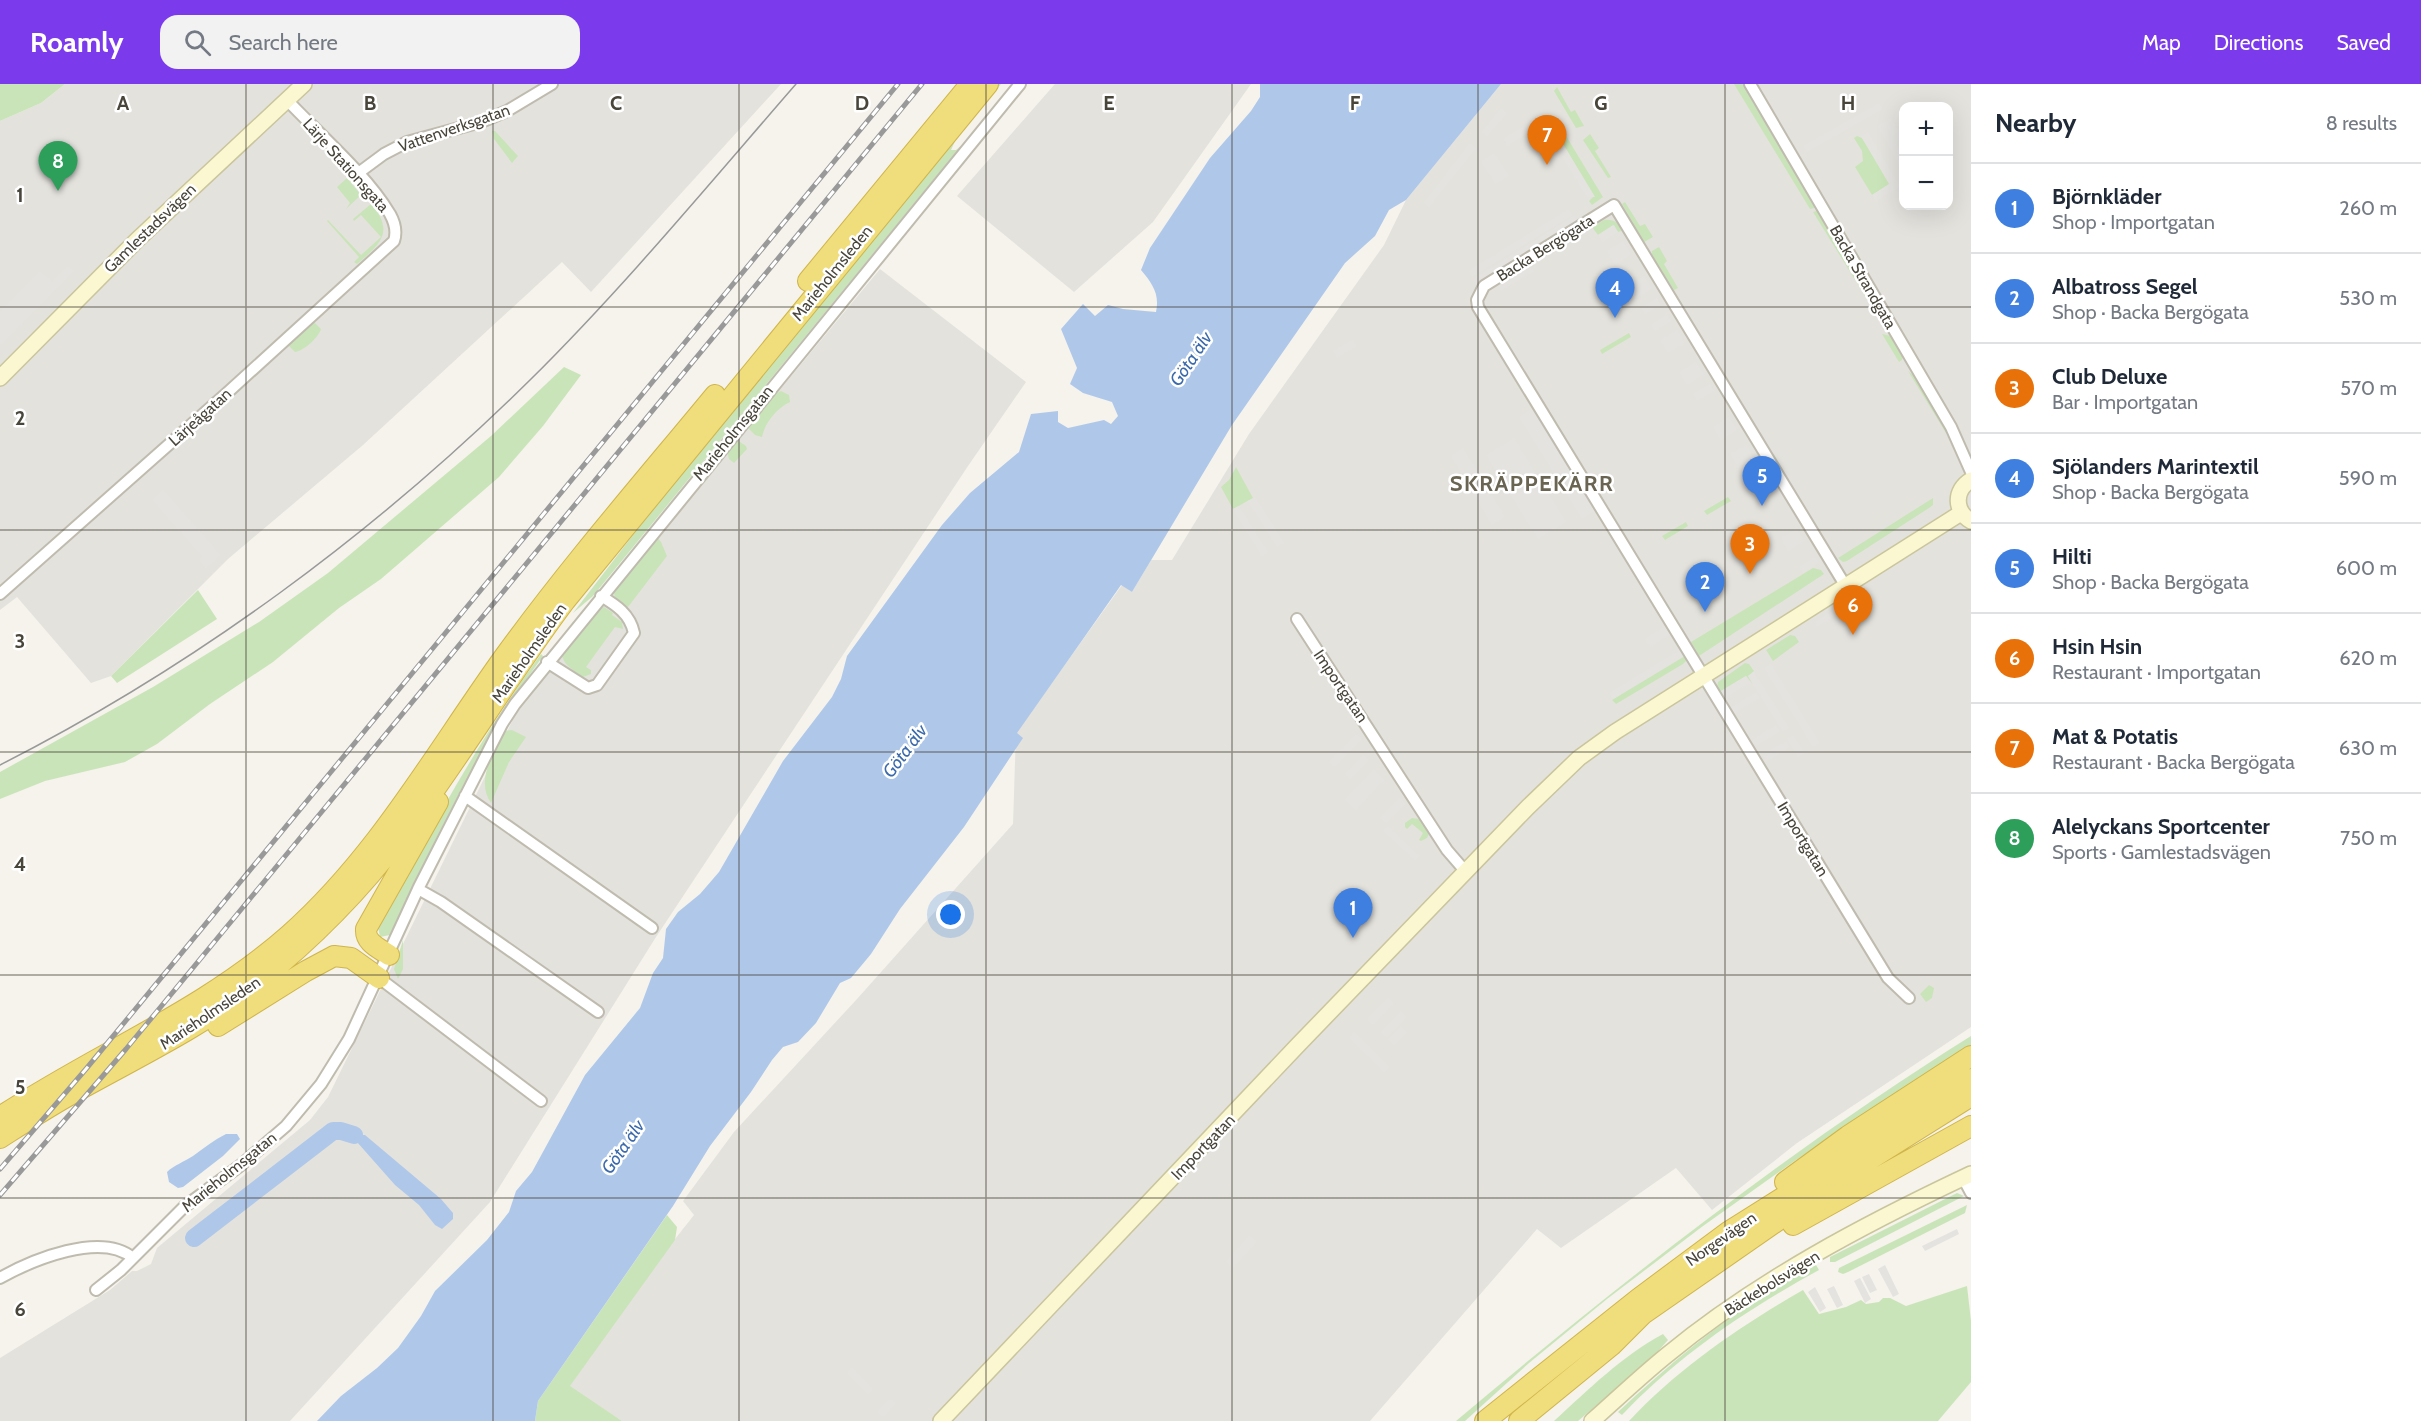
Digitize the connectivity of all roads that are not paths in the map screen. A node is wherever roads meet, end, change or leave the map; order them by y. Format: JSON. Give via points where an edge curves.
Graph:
{"nodes":[{"id":1,"x":304,"y":84,"type":"edge"},
{"id":2,"x":552,"y":84,"type":"edge"},
{"id":3,"x":970,"y":84,"type":"edge"},
{"id":4,"x":988,"y":84,"type":"edge"},
{"id":5,"x":1020,"y":84,"type":"edge"},
{"id":6,"x":1750,"y":84,"type":"edge"},
{"id":7,"x":287,"y":100,"type":"junction"},
{"id":8,"x":357,"y":174,"type":"junction"},
{"id":9,"x":396,"y":235,"type":"joint"},
{"id":10,"x":0,"y":378,"type":"edge"},
{"id":11,"x":1971,"y":472,"type":"edge"},
{"id":12,"x":1971,"y":480,"type":"edge"},
{"id":13,"x":1966,"y":517,"type":"edge"},
{"id":14,"x":1845,"y":585,"type":"junction"},
{"id":15,"x":0,"y":594,"type":"edge"},
{"id":16,"x":601,"y":596,"type":"junction"},
{"id":17,"x":1297,"y":620,"type":"dead end"},
{"id":18,"x":547,"y":662,"type":"junction"},
{"id":19,"x":1704,"y":676,"type":"junction"},
{"id":20,"x":473,"y":736,"type":"junction"},
{"id":21,"x":465,"y":796,"type":"junction"},
{"id":22,"x":1466,"y":872,"type":"junction"},
{"id":23,"x":418,"y":889,"type":"junction"},
{"id":24,"x":652,"y":928,"type":"dead end"},
{"id":25,"x":389,"y":955,"type":"junction"},
{"id":26,"x":379,"y":978,"type":"junction"},
{"id":27,"x":1909,"y":998,"type":"dead end"},
{"id":28,"x":598,"y":1012,"type":"dead end"},
{"id":29,"x":1971,"y":1056,"type":"edge"},
{"id":30,"x":1971,"y":1079,"type":"edge"},
{"id":31,"x":76,"y":1091,"type":"junction"},
{"id":32,"x":1971,"y":1096,"type":"edge"},
{"id":33,"x":541,"y":1101,"type":"dead end"},
{"id":34,"x":0,"y":1117,"type":"edge"},
{"id":35,"x":1971,"y":1126,"type":"edge"},
{"id":36,"x":0,"y":1138,"type":"edge"},
{"id":37,"x":1967,"y":1176,"type":"edge"},
{"id":38,"x":1971,"y":1193,"type":"edge"},
{"id":39,"x":1728,"y":1232,"type":"junction"},
{"id":40,"x":133,"y":1258,"type":"junction"},
{"id":41,"x":1703,"y":1272,"type":"junction"},
{"id":42,"x":0,"y":1278,"type":"edge"},
{"id":43,"x":96,"y":1290,"type":"dead end"},
{"id":44,"x":941,"y":1421,"type":"edge"},
{"id":45,"x":1485,"y":1421,"type":"edge"},
{"id":46,"x":1519,"y":1421,"type":"edge"},
{"id":47,"x":1592,"y":1421,"type":"edge"}],
"edges":[{"from":1,"to":7,"type":"street","name":"Gamlestadsvägen"},
{"from":2,"to":8,"type":"street","name":"Vattenverksgatan","via":[[481,122],[407,142]]},
{"from":3,"to":34,"type":"highway","name":"Marieholmsleden","via":[[549,599],[378,839],[325,899],[233,980]]},
{"from":4,"to":20,"type":"highway","name":"Marieholmsleden","via":[[573,592],[516,668]]},
{"from":5,"to":16,"type":"street","name":"Marieholmsgatan"},
{"from":6,"to":11,"type":"street","name":"Backa Strandgata","via":[[1951,427]]},
{"from":7,"to":8,"type":"street","name":"Lärje Stationsgata"},
{"from":7,"to":10,"type":"street","name":"Gamlestadsvägen","via":[[137,240]]},
{"from":8,"to":9,"type":"street","name":"Lärje Stationsgata","via":[[390,215]]},
{"from":9,"to":15,"type":"street","name":"Lärjeågatan","via":[[389,247]]},
{"from":12,"to":13,"type":"street","name":"Importgatan","via":[[1959,493],[1958,503]]},
{"from":13,"to":14,"type":"street","name":"Importgatan"},
{"from":14,"to":19,"type":"street","name":"Importgatan"},
{"from":14,"to":19,"type":"street","name":"Backa Bergögata","via":[[1614,205],[1484,286],[1478,307]]},
{"from":16,"to":18,"type":"street","name":"Marieholmsgatan"},
{"from":16,"to":18,"type":"street","via":[[620,608],[632,623],[634,633],[597,685],[588,688]]},
{"from":17,"to":22,"type":"street","name":"Importgatan","via":[[1447,850]]},
{"from":18,"to":21,"type":"street","name":"Marieholmsgatan","via":[[508,714]]},
{"from":19,"to":22,"type":"street","name":"Importgatan","via":[[1579,758]]},
{"from":19,"to":27,"type":"street","name":"Importgatan","via":[[1888,978]]},
{"from":20,"to":25,"type":"highway","via":[[366,929],[369,942]]},
{"from":20,"to":31,"type":"highway","name":"Marieholmsleden","via":[[379,864],[303,943],[212,1016]]},
{"from":21,"to":23,"type":"street","name":"Marieholmsgatan"},
{"from":21,"to":24,"type":"street"},
{"from":22,"to":44,"type":"street","name":"Importgatan"},
{"from":23,"to":25,"type":"street","name":"Marieholmsgatan"},
{"from":23,"to":28,"type":"street"},
{"from":25,"to":26,"type":"street","name":"Marieholmsgatan"},
{"from":26,"to":31,"type":"highway","via":[[351,958],[334,956],[153,1065]]},
{"from":26,"to":33,"type":"street"},
{"from":26,"to":40,"type":"street","name":"Marieholmsgatan","via":[[350,1039],[299,1112],[242,1165],[184,1207]]},
{"from":29,"to":39,"type":"highway","via":[[1791,1177]]},
{"from":30,"to":39,"type":"highway","name":"Norgevägen"},
{"from":31,"to":36,"type":"highway","name":"Marieholmsleden"},
{"from":32,"to":41,"type":"highway","name":"Norgevägen","via":[[1826,1187]]},
{"from":35,"to":41,"type":"highway","via":[[1742,1256]]},
{"from":37,"to":38,"type":"street"},
{"from":37,"to":47,"type":"street","name":"Bäckebolsvägen","via":[[1821,1251],[1765,1285],[1667,1354]]},
{"from":39,"to":45,"type":"highway","name":"Norgevägen"},
{"from":40,"to":42,"type":"street","via":[[126,1252],[106,1248],[77,1249],[36,1261]]},
{"from":40,"to":43,"type":"street","name":"Marieholmsgatan"},
{"from":41,"to":46,"type":"highway","name":"Norgevägen","via":[[1643,1314],[1612,1345]]}]}
